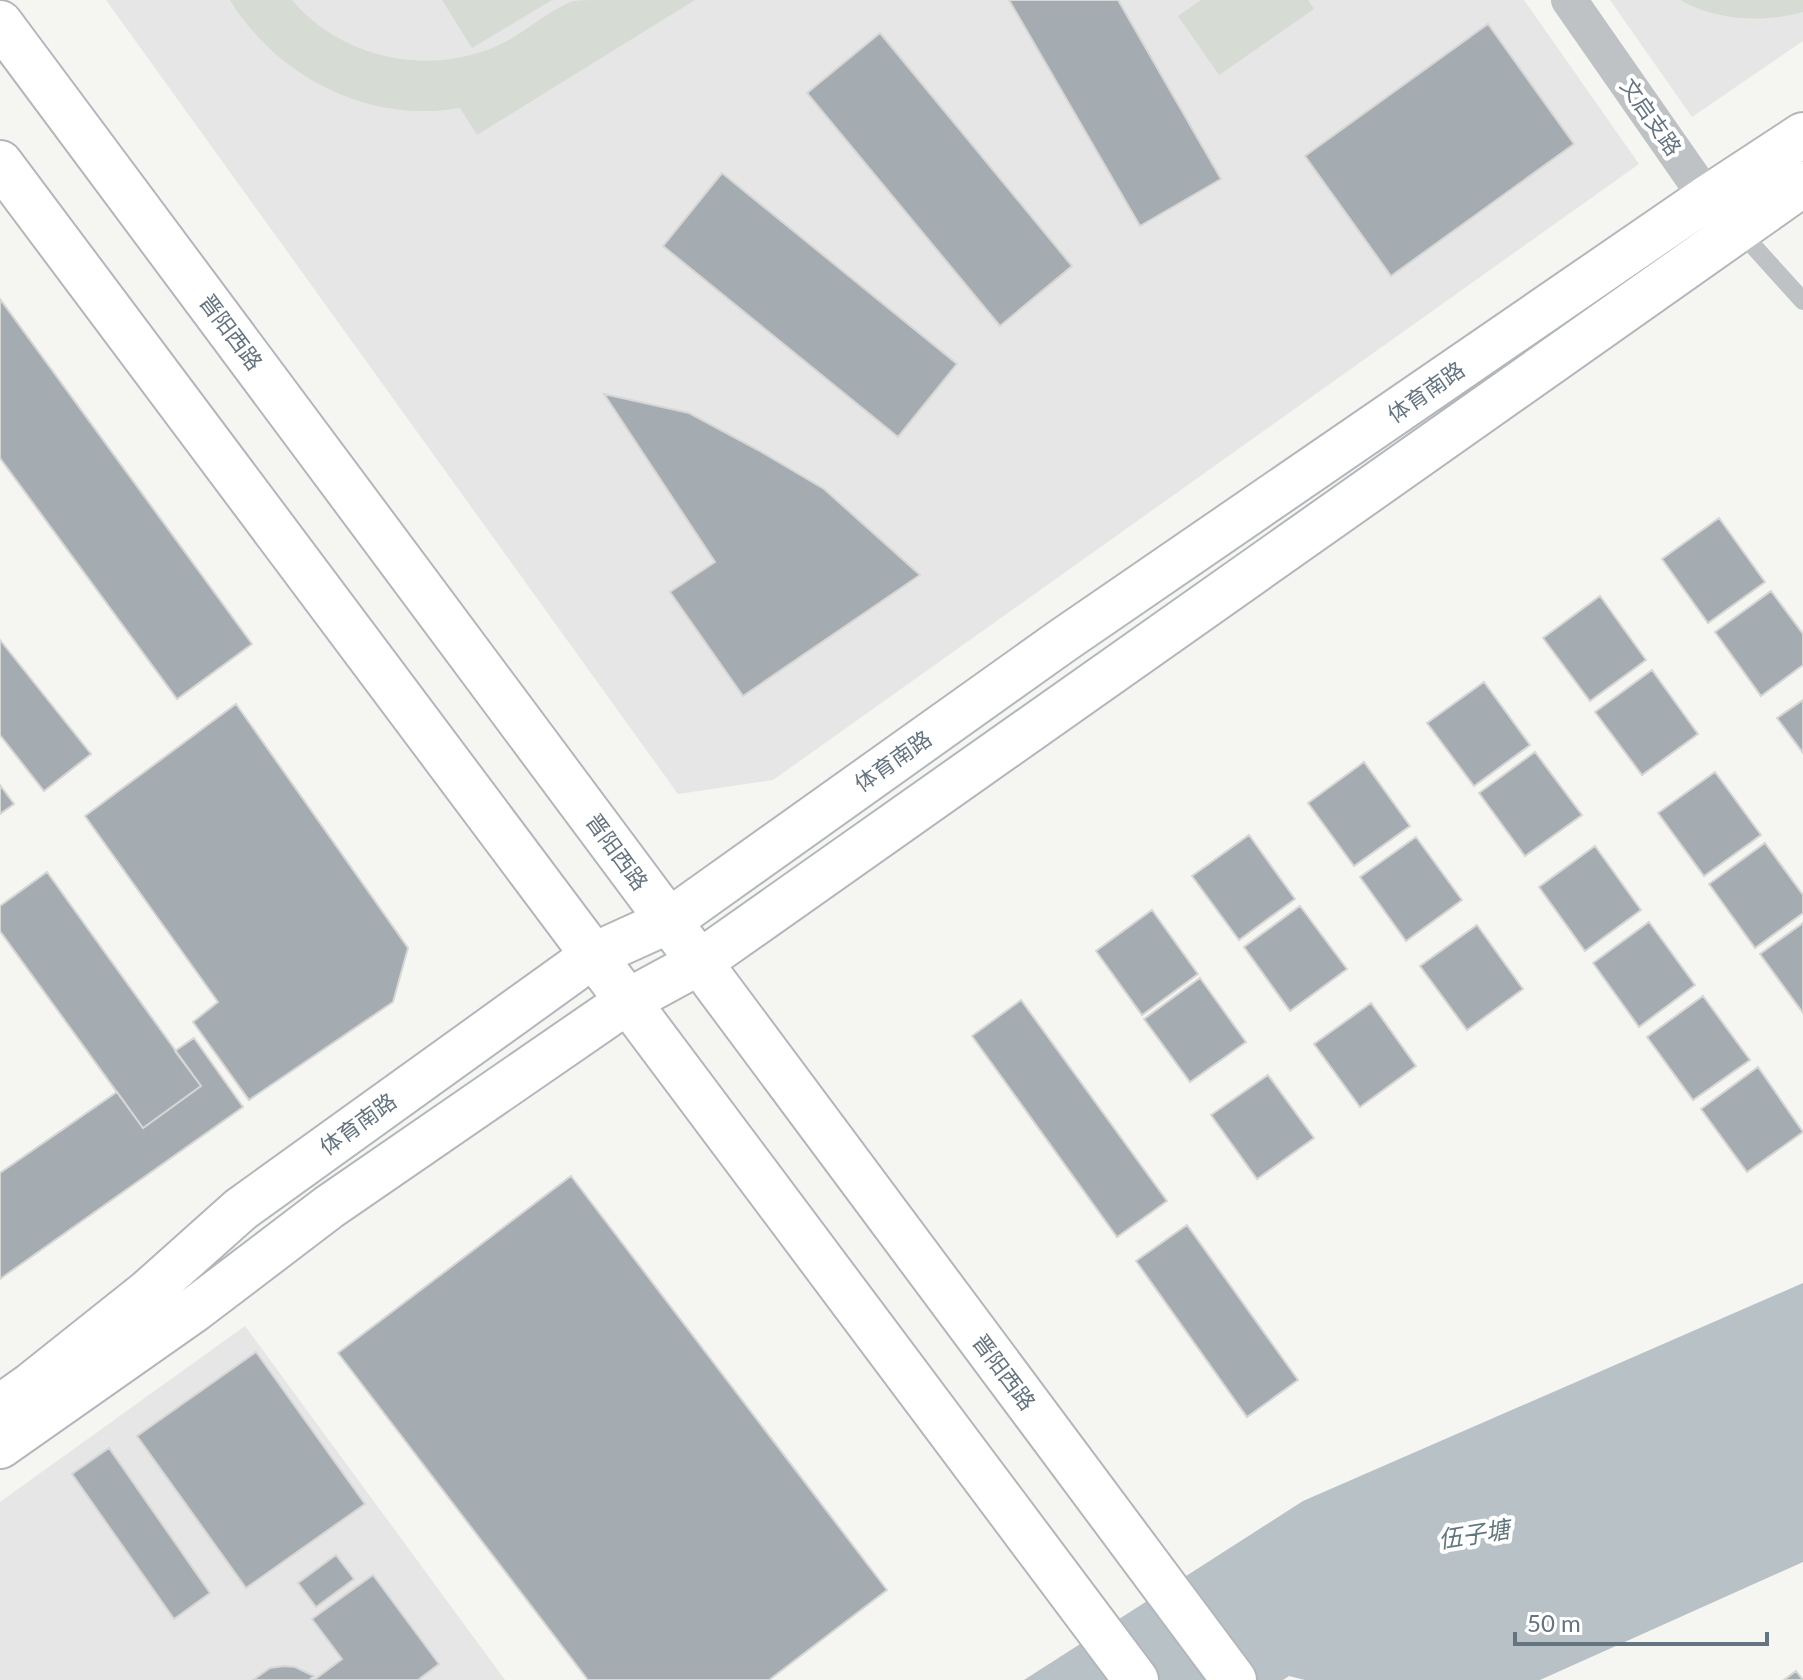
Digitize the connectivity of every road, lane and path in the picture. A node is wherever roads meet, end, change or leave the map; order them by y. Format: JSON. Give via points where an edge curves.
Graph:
{"nodes":[{"id":1,"x":1569,"y":0,"type":"edge"},
{"id":2,"x":0,"y":23,"type":"edge"},
{"id":3,"x":1803,"y":135,"type":"edge"},
{"id":4,"x":0,"y":163,"type":"edge"},
{"id":5,"x":1803,"y":184,"type":"edge"},
{"id":6,"x":1707,"y":198,"type":"junction"},
{"id":7,"x":1738,"y":229,"type":"junction"},
{"id":8,"x":1800,"y":292,"type":"edge"},
{"id":9,"x":669,"y":921,"type":"junction"},
{"id":10,"x":594,"y":955,"type":"junction"},
{"id":11,"x":700,"y":962,"type":"junction"},
{"id":12,"x":628,"y":1001,"type":"junction"},
{"id":13,"x":0,"y":1407,"type":"edge"},
{"id":14,"x":0,"y":1446,"type":"edge"},
{"id":15,"x":1136,"y":1680,"type":"edge"},
{"id":16,"x":1234,"y":1680,"type":"edge"}],
"edges":[{"from":1,"to":6,"type":"street","name":"文启支路"},
{"from":2,"to":9,"type":"main road","name":"晋阳西路"},
{"from":3,"to":6,"type":"main road","name":"体育南路"},
{"from":4,"to":10,"type":"main road"},
{"from":5,"to":7,"type":"main road"},
{"from":6,"to":7,"type":"street","name":"文启支路"},
{"from":6,"to":9,"type":"main road","name":"体育南路","via":[[1062,641]]},
{"from":7,"to":8,"type":"lane"},
{"from":7,"to":11,"type":"main road"},
{"from":9,"to":10,"type":"main road","name":"体育南路"},
{"from":9,"to":11,"type":"main road","name":"晋阳西路"},
{"from":10,"to":12,"type":"main road"},
{"from":10,"to":13,"type":"main road","name":"体育南路","via":[[241,1209],[148,1292]]},
{"from":11,"to":12,"type":"main road"},
{"from":11,"to":16,"type":"main road","name":"晋阳西路"},
{"from":12,"to":14,"type":"main road","via":[[329,1207]]},
{"from":12,"to":15,"type":"main road"}]}
